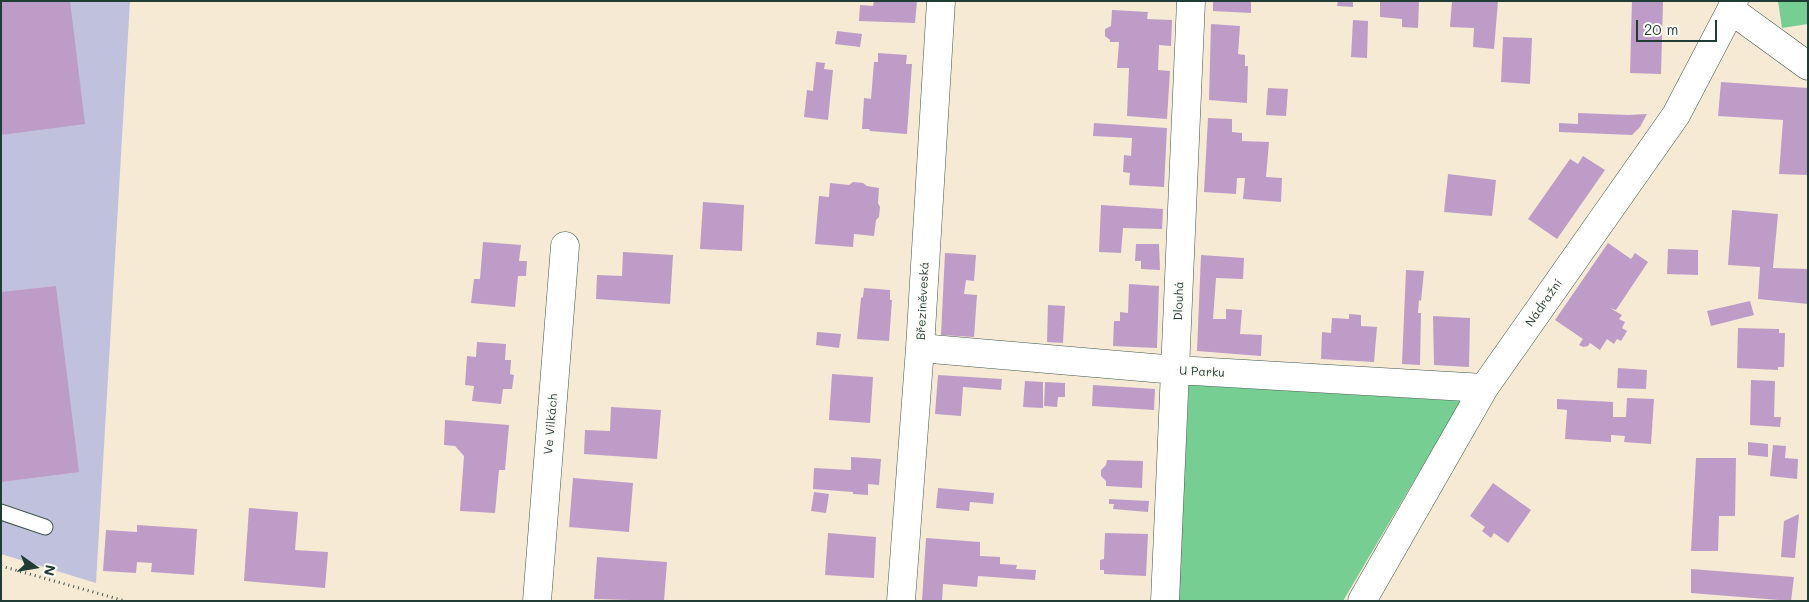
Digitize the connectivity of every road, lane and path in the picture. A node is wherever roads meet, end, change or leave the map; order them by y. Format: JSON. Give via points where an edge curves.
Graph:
{"nodes":[{"id":1,"x":941,"y":1,"type":"edge"},
{"id":2,"x":1191,"y":1,"type":"edge"},
{"id":3,"x":1732,"y":6,"type":"edge"},
{"id":4,"x":1808,"y":66,"type":"edge"},
{"id":5,"x":565,"y":246,"type":"dead end"},
{"id":6,"x":920,"y":348,"type":"junction"},
{"id":7,"x":1176,"y":370,"type":"junction"},
{"id":8,"x":1484,"y":388,"type":"junction"},
{"id":9,"x":1,"y":512,"type":"edge"},
{"id":10,"x":45,"y":527,"type":"dead end"},
{"id":11,"x":1,"y":566,"type":"edge"},
{"id":12,"x":125,"y":601,"type":"edge"},
{"id":13,"x":537,"y":601,"type":"edge"},
{"id":14,"x":901,"y":601,"type":"edge"},
{"id":15,"x":1165,"y":601,"type":"edge"},
{"id":16,"x":1362,"y":601,"type":"edge"}],
"edges":[{"from":1,"to":6,"type":"street","name":"Březiněveská"},
{"from":2,"to":7,"type":"street","name":"Dlouhá"},
{"from":3,"to":4,"type":"street"},
{"from":3,"to":8,"type":"street","name":"Nádražní","via":[[1676,115]]},
{"from":5,"to":13,"type":"street","name":"Ve Vilkách"},
{"from":6,"to":7,"type":"street","name":"U Parku"},
{"from":6,"to":14,"type":"street","name":"Březiněveská"},
{"from":7,"to":8,"type":"street","name":"U Parku"},
{"from":7,"to":15,"type":"street","name":"Dlouhá"},
{"from":8,"to":16,"type":"street","name":"Nádražní"},
{"from":9,"to":10,"type":"lane"},
{"from":11,"to":12,"type":"path"}]}
